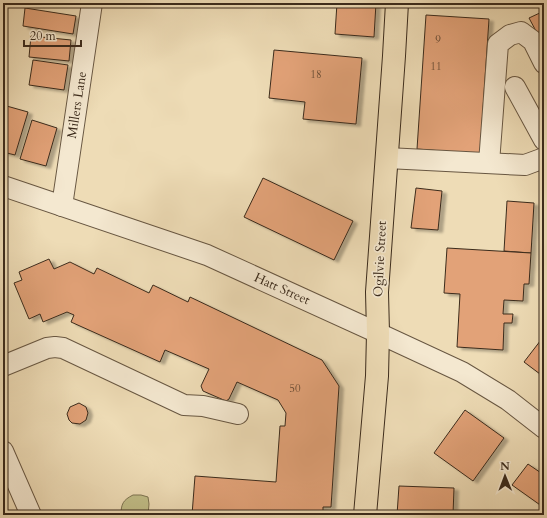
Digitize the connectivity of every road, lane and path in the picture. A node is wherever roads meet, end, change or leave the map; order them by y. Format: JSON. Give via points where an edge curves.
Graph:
{"nodes":[{"id":1,"x":92,"y":3,"type":"edge"},
{"id":2,"x":397,"y":3,"type":"edge"},
{"id":3,"x":544,"y":63,"type":"edge"},
{"id":4,"x":515,"y":87,"type":"dead end"},
{"id":5,"x":544,"y":140,"type":"edge"},
{"id":6,"x":387,"y":158,"type":"junction"},
{"id":7,"x":544,"y":158,"type":"edge"},
{"id":8,"x":489,"y":163,"type":"junction"},
{"id":9,"x":3,"y":186,"type":"edge"},
{"id":10,"x":62,"y":206,"type":"junction"},
{"id":11,"x":378,"y":333,"type":"junction"},
{"id":12,"x":3,"y":366,"type":"edge"},
{"id":13,"x":238,"y":414,"type":"dead end"},
{"id":14,"x":544,"y":428,"type":"edge"},
{"id":15,"x":3,"y":451,"type":"edge"},
{"id":16,"x":31,"y":515,"type":"edge"},
{"id":17,"x":365,"y":515,"type":"edge"}],
"edges":[{"from":1,"to":10,"type":"street","name":"Millers Lane"},
{"from":2,"to":6,"type":"main road","name":"Ogilvie Street"},
{"from":3,"to":8,"type":"street","via":[[533,41],[522,32],[510,35],[498,44]]},
{"from":4,"to":5,"type":"street"},
{"from":6,"to":8,"type":"street"},
{"from":6,"to":11,"type":"main road","name":"Ogilvie Street","via":[[377,292]]},
{"from":7,"to":8,"type":"street","via":[[525,165]]},
{"from":9,"to":10,"type":"street","name":"Hatt Street"},
{"from":10,"to":11,"type":"street","name":"Hatt Street","via":[[206,255]]},
{"from":11,"to":14,"type":"street","name":"Hatt Street","via":[[462,372],[508,400]]},
{"from":11,"to":17,"type":"main road","name":"Ogilvie Street","via":[[377,376]]},
{"from":12,"to":13,"type":"street","via":[[47,348],[64,348],[184,405],[203,406]]},
{"from":15,"to":16,"type":"street"}]}
